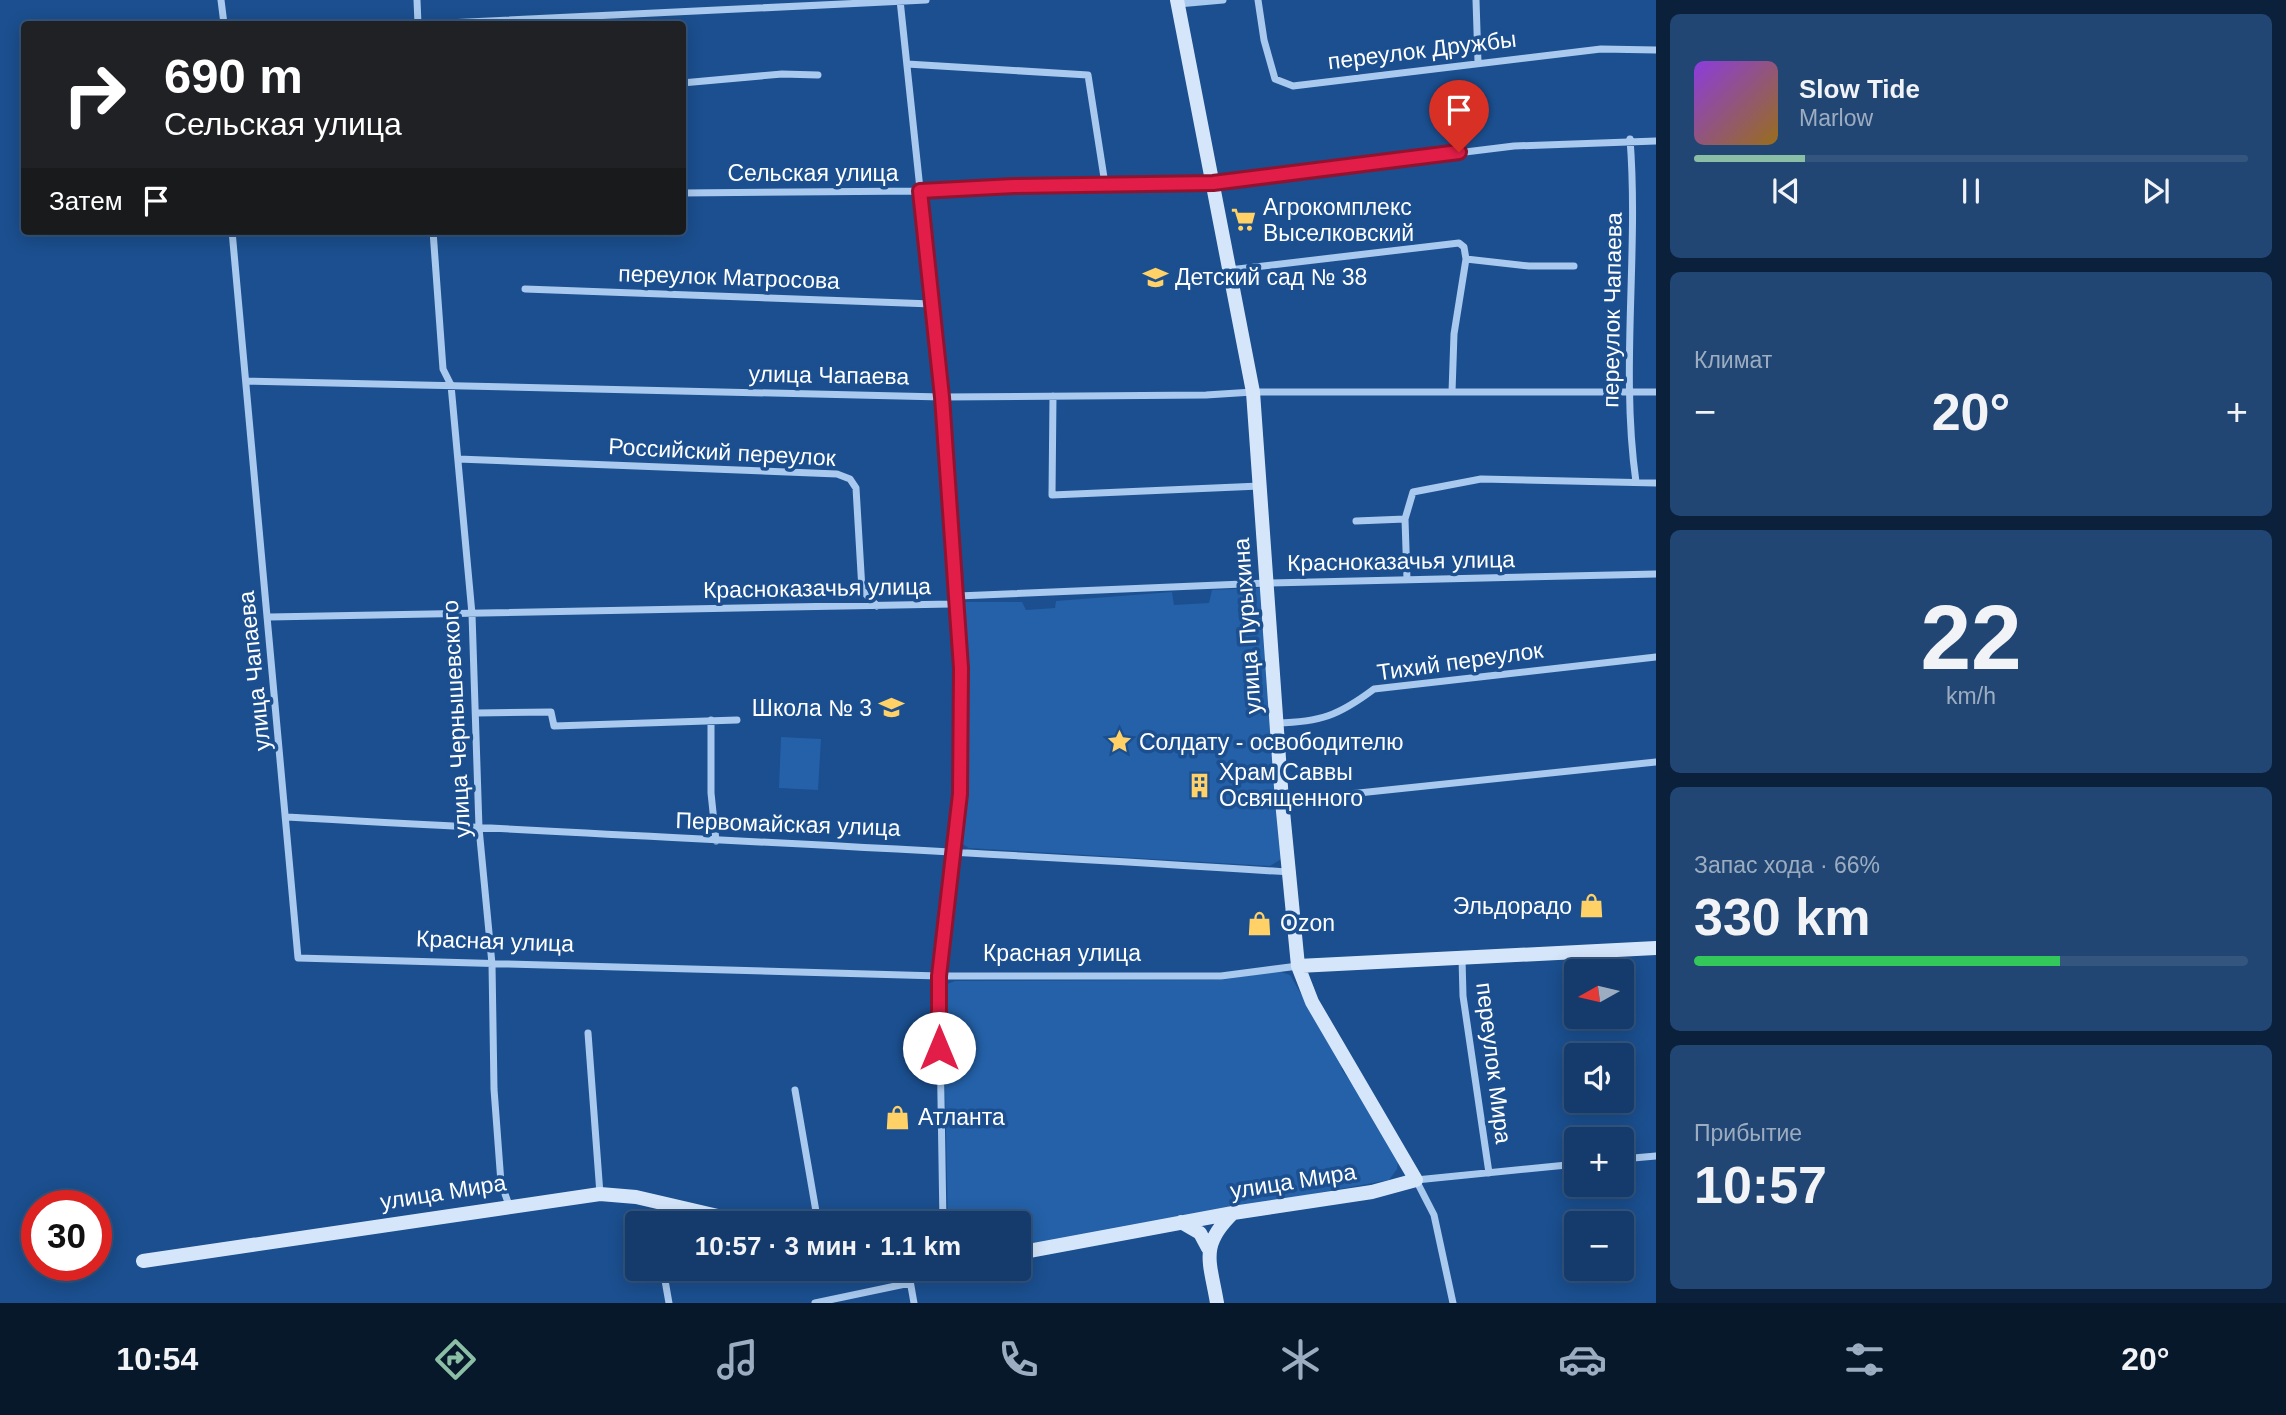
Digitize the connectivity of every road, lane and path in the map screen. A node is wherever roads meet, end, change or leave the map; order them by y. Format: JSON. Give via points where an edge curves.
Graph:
{"nodes":[{"id":1,"x":221,"y":0,"type":"edge"},
{"id":2,"x":417,"y":0,"type":"edge"},
{"id":3,"x":900,"y":0,"type":"edge"},
{"id":4,"x":926,"y":0,"type":"edge"},
{"id":5,"x":1223,"y":0,"type":"edge"},
{"id":6,"x":1258,"y":0,"type":"edge"},
{"id":7,"x":1476,"y":0,"type":"edge"},
{"id":8,"x":1177,"y":2,"type":"edge"},
{"id":9,"x":223,"y":21,"type":"edge"},
{"id":10,"x":418,"y":21,"type":"edge"},
{"id":11,"x":485,"y":21,"type":"edge"},
{"id":12,"x":1656,"y":50,"type":"edge"},
{"id":13,"x":1478,"y":62,"type":"junction"},
{"id":14,"x":907,"y":64,"type":"junction"},
{"id":15,"x":818,"y":75,"type":"dead end"},
{"id":16,"x":686,"y":83,"type":"edge"},
{"id":17,"x":1630,"y":139,"type":"junction"},
{"id":18,"x":1656,"y":141,"type":"edge"},
{"id":19,"x":1213,"y":183,"type":"junction"},
{"id":20,"x":1105,"y":184,"type":"junction"},
{"id":21,"x":920,"y":191,"type":"junction"},
{"id":22,"x":686,"y":193,"type":"edge"},
{"id":23,"x":232,"y":235,"type":"edge"},
{"id":24,"x":433,"y":235,"type":"edge"},
{"id":25,"x":1466,"y":259,"type":"junction"},
{"id":26,"x":1574,"y":265,"type":"dead end"},
{"id":27,"x":1229,"y":270,"type":"junction"},
{"id":28,"x":525,"y":289,"type":"dead end"},
{"id":29,"x":932,"y":304,"type":"junction"},
{"id":30,"x":248,"y":381,"type":"junction"},
{"id":31,"x":451,"y":385,"type":"junction"},
{"id":32,"x":1253,"y":392,"type":"junction"},
{"id":33,"x":1452,"y":392,"type":"junction"},
{"id":34,"x":1630,"y":392,"type":"junction"},
{"id":35,"x":1656,"y":392,"type":"edge"},
{"id":36,"x":1053,"y":396,"type":"junction"},
{"id":37,"x":942,"y":397,"type":"junction"},
{"id":38,"x":458,"y":459,"type":"junction"},
{"id":39,"x":1636,"y":482,"type":"junction"},
{"id":40,"x":1656,"y":483,"type":"edge"},
{"id":41,"x":1259,"y":486,"type":"junction"},
{"id":42,"x":1405,"y":519,"type":"junction"},
{"id":43,"x":1356,"y":522,"type":"dead end"},
{"id":44,"x":1656,"y":575,"type":"edge"},
{"id":45,"x":1408,"y":580,"type":"junction"},
{"id":46,"x":1267,"y":583,"type":"junction"},
{"id":47,"x":958,"y":596,"type":"junction"},
{"id":48,"x":877,"y":606,"type":"junction"},
{"id":49,"x":472,"y":614,"type":"junction"},
{"id":50,"x":269,"y":617,"type":"junction"},
{"id":51,"x":1656,"y":657,"type":"edge"},
{"id":52,"x":477,"y":713,"type":"junction"},
{"id":53,"x":711,"y":720,"type":"junction"},
{"id":54,"x":737,"y":720,"type":"dead end"},
{"id":55,"x":1277,"y":723,"type":"junction"},
{"id":56,"x":1656,"y":762,"type":"edge"},
{"id":57,"x":1282,"y":801,"type":"junction"},
{"id":58,"x":287,"y":817,"type":"junction"},
{"id":59,"x":479,"y":828,"type":"junction"},
{"id":60,"x":716,"y":841,"type":"junction"},
{"id":61,"x":956,"y":850,"type":"junction"},
{"id":62,"x":1289,"y":872,"type":"junction"},
{"id":63,"x":1656,"y":948,"type":"edge"},
{"id":64,"x":298,"y":958,"type":"joint"},
{"id":65,"x":1462,"y":958,"type":"junction"},
{"id":66,"x":492,"y":964,"type":"junction"},
{"id":67,"x":1298,"y":966,"type":"junction"},
{"id":68,"x":939,"y":976,"type":"junction"},
{"id":69,"x":588,"y":1033,"type":"dead end"},
{"id":70,"x":795,"y":1090,"type":"dead end"},
{"id":71,"x":1656,"y":1156,"type":"edge"},
{"id":72,"x":1634,"y":1158,"type":"edge"},
{"id":73,"x":1564,"y":1165,"type":"edge"},
{"id":74,"x":1489,"y":1173,"type":"junction"},
{"id":75,"x":1416,"y":1181,"type":"junction"},
{"id":76,"x":600,"y":1194,"type":"junction"},
{"id":77,"x":509,"y":1205,"type":"junction"},
{"id":78,"x":670,"y":1205,"type":"junction"},
{"id":79,"x":666,"y":1211,"type":"edge"},
{"id":80,"x":696,"y":1211,"type":"edge"},
{"id":81,"x":816,"y":1211,"type":"edge"},
{"id":82,"x":943,"y":1211,"type":"edge"},
{"id":83,"x":1233,"y":1213,"type":"junction"},
{"id":84,"x":1181,"y":1222,"type":"junction"},
{"id":85,"x":1208,"y":1248,"type":"junction"},
{"id":86,"x":1031,"y":1251,"type":"edge"},
{"id":87,"x":143,"y":1261,"type":"dead end"},
{"id":88,"x":665,"y":1281,"type":"edge"},
{"id":89,"x":910,"y":1283,"type":"joint"},
{"id":90,"x":669,"y":1303,"type":"edge"},
{"id":91,"x":815,"y":1303,"type":"edge"},
{"id":92,"x":914,"y":1303,"type":"edge"},
{"id":93,"x":1217,"y":1303,"type":"edge"},
{"id":94,"x":1452,"y":1303,"type":"edge"}],
"edges":[{"from":1,"to":9,"type":"street"},
{"from":2,"to":10,"type":"street"},
{"from":3,"to":4,"type":"street"},
{"from":3,"to":11,"type":"street"},
{"from":3,"to":14,"type":"street"},
{"from":5,"to":8,"type":"street"},
{"from":6,"to":13,"type":"street","name":"переулок Дружбы","via":[[1270,66],[1282,84]]},
{"from":7,"to":13,"type":"street"},
{"from":8,"to":19,"type":"street","name":"улица Пурыхина"},
{"from":12,"to":13,"type":"street","name":"переулок Дружбы","via":[[1601,49]]},
{"from":14,"to":20,"type":"street","via":[[1088,75]]},
{"from":14,"to":21,"type":"street"},
{"from":15,"to":16,"type":"street"},
{"from":17,"to":18,"type":"street","name":"Сельская улица"},
{"from":17,"to":19,"type":"street","name":"Сельская улица","via":[[1514,146]]},
{"from":17,"to":34,"type":"street","name":"переулок Чапаева","via":[[1634,257]]},
{"from":19,"to":20,"type":"street","name":"Сельская улица"},
{"from":19,"to":27,"type":"street","name":"улица Пурыхина"},
{"from":20,"to":21,"type":"street","name":"Сельская улица"},
{"from":21,"to":22,"type":"street","name":"Сельская улица"},
{"from":21,"to":29,"type":"street"},
{"from":23,"to":30,"type":"street","name":"улица Чапаева"},
{"from":24,"to":31,"type":"street","name":"улица Чернышевского","via":[[443,369]]},
{"from":25,"to":26,"type":"street"},
{"from":25,"to":27,"type":"street","via":[[1459,243]]},
{"from":25,"to":33,"type":"street","via":[[1454,334]]},
{"from":27,"to":32,"type":"street","name":"улица Пурыхина"},
{"from":28,"to":29,"type":"street","name":"переулок Матросова"},
{"from":29,"to":37,"type":"street"},
{"from":30,"to":31,"type":"street","name":"улица Чапаева"},
{"from":30,"to":50,"type":"street","name":"улица Чапаева","via":[[251,455]]},
{"from":31,"to":37,"type":"street","name":"улица Чапаева"},
{"from":31,"to":38,"type":"street","name":"улица Чернышевского"},
{"from":32,"to":33,"type":"street","name":"улица Чапаева"},
{"from":32,"to":36,"type":"street","name":"улица Чапаева"},
{"from":32,"to":41,"type":"street","name":"улица Пурыхина"},
{"from":33,"to":34,"type":"street","name":"улица Чапаева"},
{"from":34,"to":35,"type":"street","name":"улица Чапаева"},
{"from":34,"to":39,"type":"street","name":"переулок Чапаева"},
{"from":36,"to":37,"type":"street","name":"улица Чапаева"},
{"from":36,"to":41,"type":"street","via":[[1052,495]]},
{"from":37,"to":47,"type":"street"},
{"from":38,"to":48,"type":"street","name":"Российский переулок","via":[[837,474],[850,479],[856,488],[862,590]]},
{"from":38,"to":49,"type":"street","name":"улица Чернышевского"},
{"from":39,"to":40,"type":"street"},
{"from":39,"to":42,"type":"street","via":[[1481,479],[1413,492]]},
{"from":41,"to":46,"type":"street","name":"улица Пурыхина"},
{"from":42,"to":43,"type":"street"},
{"from":42,"to":45,"type":"street"},
{"from":44,"to":45,"type":"street","name":"Красноказачья улица"},
{"from":45,"to":46,"type":"street","name":"Красноказачья улица"},
{"from":46,"to":47,"type":"street","name":"Красноказачья улица"},
{"from":46,"to":55,"type":"street","name":"улица Пурыхина"},
{"from":47,"to":48,"type":"street","name":"Красноказачья улица","via":[[952,604]]},
{"from":47,"to":61,"type":"street","via":[[962,733]]},
{"from":48,"to":49,"type":"street","name":"Красноказачья улица"},
{"from":49,"to":50,"type":"street","name":"Красноказачья улица"},
{"from":49,"to":52,"type":"street","name":"улица Чернышевского"},
{"from":50,"to":58,"type":"street","name":"улица Чапаева"},
{"from":51,"to":55,"type":"street","name":"Тихий переулок","via":[[1374,689],[1314,722]]},
{"from":52,"to":53,"type":"street","via":[[551,712],[554,726]]},
{"from":52,"to":59,"type":"street","name":"улица Чернышевского"},
{"from":53,"to":54,"type":"street"},
{"from":53,"to":60,"type":"street"},
{"from":55,"to":57,"type":"street","name":"улица Пурыхина"},
{"from":56,"to":57,"type":"street"},
{"from":57,"to":62,"type":"street","name":"улица Пурыхина"},
{"from":58,"to":59,"type":"street","name":"Первомайская улица"},
{"from":58,"to":64,"type":"street","name":"улица Чапаева"},
{"from":59,"to":60,"type":"street","name":"Первомайская улица"},
{"from":59,"to":66,"type":"street","name":"улица Чернышевского"},
{"from":60,"to":61,"type":"street","name":"Первомайская улица"},
{"from":61,"to":62,"type":"street","name":"Первомайская улица"},
{"from":61,"to":68,"type":"street"},
{"from":62,"to":67,"type":"street","name":"улица Пурыхина"},
{"from":63,"to":65,"type":"street","name":"Красная улица"},
{"from":64,"to":66,"type":"street","name":"Красная улица"},
{"from":65,"to":67,"type":"street","name":"Красная улица"},
{"from":65,"to":74,"type":"street","name":"переулок Мира","via":[[1463,996]]},
{"from":66,"to":68,"type":"street","name":"Красная улица"},
{"from":66,"to":77,"type":"street","name":"улица Чернышевского","via":[[494,1089],[501,1183]]},
{"from":67,"to":68,"type":"street","name":"Красная улица","via":[[1221,976]]},
{"from":67,"to":75,"type":"street","name":"улица Пурыхина","via":[[1311,1002]]},
{"from":68,"to":82,"type":"street"},
{"from":69,"to":76,"type":"street"},
{"from":70,"to":81,"type":"street"},
{"from":71,"to":72,"type":"street"},
{"from":73,"to":74,"type":"street","name":"улица Мира"},
{"from":74,"to":75,"type":"street","name":"улица Мира"},
{"from":75,"to":83,"type":"street","name":"улица Мира"},
{"from":75,"to":94,"type":"street","name":"улица Пурыхина","via":[[1434,1215]]},
{"from":76,"to":77,"type":"street","name":"улица Мира"},
{"from":76,"to":78,"type":"street","name":"улица Мира"},
{"from":77,"to":87,"type":"street","name":"улица Мира"},
{"from":78,"to":79,"type":"street"},
{"from":78,"to":80,"type":"street","name":"улица Мира"},
{"from":83,"to":84,"type":"street","name":"улица Мира"},
{"from":83,"to":85,"type":"street"},
{"from":84,"to":85,"type":"street","via":[[1200,1233]]},
{"from":84,"to":86,"type":"street","name":"улица Мира"},
{"from":85,"to":93,"type":"street"},
{"from":88,"to":90,"type":"street"},
{"from":89,"to":91,"type":"street"},
{"from":89,"to":92,"type":"street"}]}
